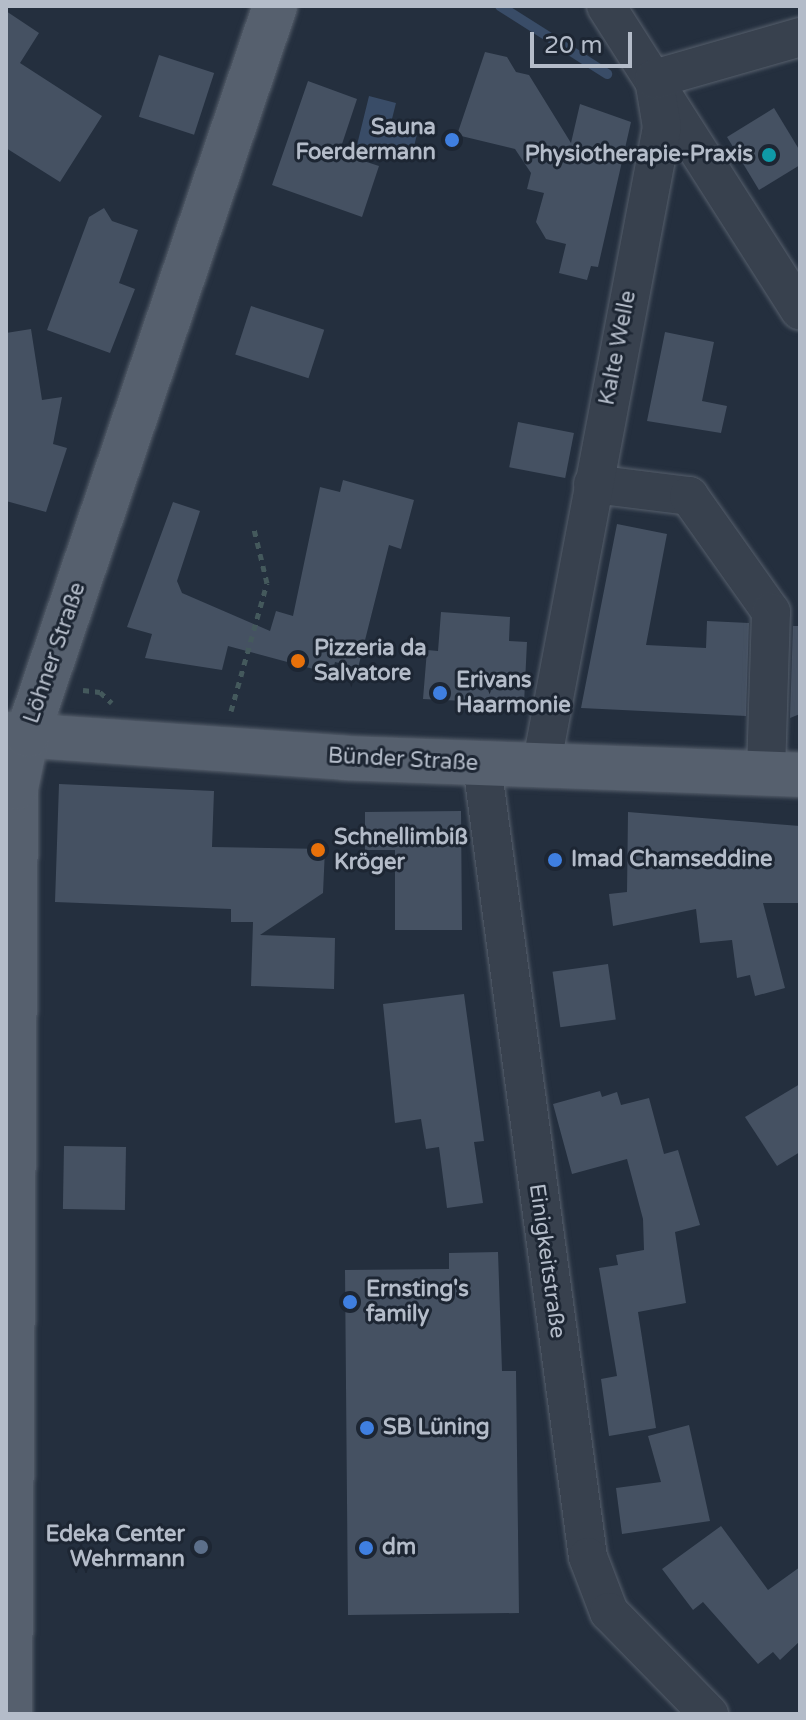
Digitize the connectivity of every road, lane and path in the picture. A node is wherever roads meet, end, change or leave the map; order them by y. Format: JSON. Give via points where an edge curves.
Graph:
{"nodes":[{"id":1,"x":275,"y":6,"type":"edge"},
{"id":2,"x":606,"y":6,"type":"edge"},
{"id":3,"x":800,"y":37,"type":"edge"},
{"id":4,"x":654,"y":79,"type":"junction"},
{"id":5,"x":800,"y":311,"type":"edge"},
{"id":6,"x":593,"y":484,"type":"junction"},
{"id":7,"x":254,"y":529,"type":"dead end"},
{"id":8,"x":230,"y":716,"type":"dead end"},
{"id":9,"x":16,"y":734,"type":"edge"},
{"id":10,"x":482,"y":765,"type":"junction"},
{"id":11,"x":541,"y":767,"type":"junction"},
{"id":12,"x":783,"y":775,"type":"edge"},
{"id":13,"x":10,"y":1686,"type":"edge"},
{"id":14,"x":709,"y":1714,"type":"edge"}],
"edges":[{"from":1,"to":9,"type":"main road","name":"Löhner Straße"},
{"from":2,"to":4,"type":"street"},
{"from":3,"to":4,"type":"street"},
{"from":4,"to":5,"type":"street"},
{"from":4,"to":6,"type":"street","name":"Kalte Welle","via":[[662,127]]},
{"from":6,"to":11,"type":"street","name":"Kalte Welle"},
{"from":6,"to":12,"type":"street","via":[[689,496],[771,612]]},
{"from":7,"to":8,"type":"path","via":[[267,583]]},
{"from":9,"to":10,"type":"main road","name":"Bünder Straße"},
{"from":9,"to":13,"type":"main road","name":"Löhner Straße"},
{"from":10,"to":11,"type":"main road","name":"Bünder Straße"},
{"from":10,"to":14,"type":"street","name":"Einigkeitstraße","via":[[588,1557],[609,1612]]},
{"from":11,"to":12,"type":"main road","name":"Bünder Straße"}]}
